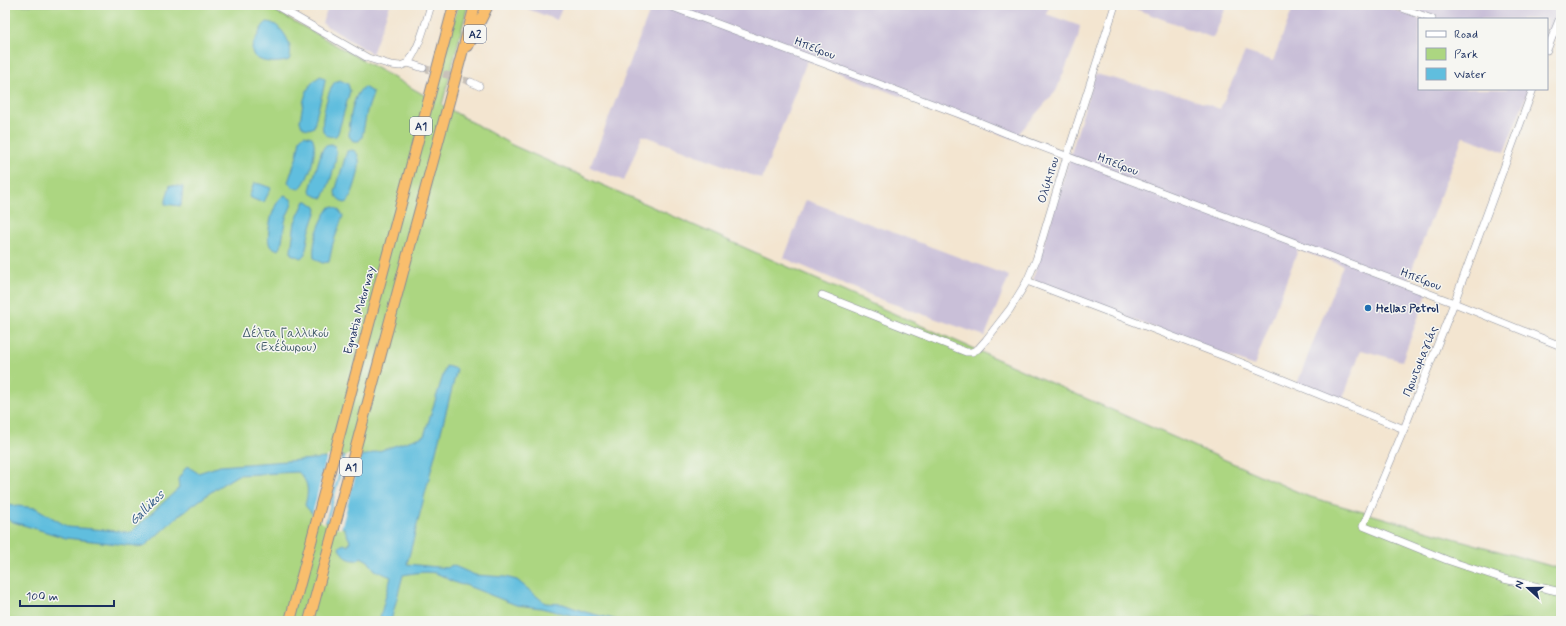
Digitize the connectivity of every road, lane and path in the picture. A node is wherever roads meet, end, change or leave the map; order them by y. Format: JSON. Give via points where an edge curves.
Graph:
{"nodes":[{"id":1,"x":276,"y":5,"type":"edge"},
{"id":2,"x":431,"y":5,"type":"edge"},
{"id":3,"x":454,"y":5,"type":"edge"},
{"id":4,"x":475,"y":5,"type":"edge"},
{"id":5,"x":488,"y":5,"type":"edge"},
{"id":6,"x":667,"y":5,"type":"edge"},
{"id":7,"x":1115,"y":5,"type":"edge"},
{"id":8,"x":1394,"y":5,"type":"edge"},
{"id":9,"x":1561,"y":15,"type":"edge"},
{"id":10,"x":1429,"y":18,"type":"edge"},
{"id":11,"x":1548,"y":48,"type":"edge"},
{"id":12,"x":460,"y":62,"type":"junction"},
{"id":13,"x":408,"y":63,"type":"junction"},
{"id":14,"x":423,"y":68,"type":"tunnel mouth"},
{"id":15,"x":471,"y":82,"type":"tunnel mouth"},
{"id":16,"x":479,"y":86,"type":"dead end"},
{"id":17,"x":1533,"y":90,"type":"edge"},
{"id":18,"x":1067,"y":156,"type":"junction"},
{"id":19,"x":1027,"y":281,"type":"junction"},
{"id":20,"x":822,"y":295,"type":"dead end"},
{"id":21,"x":1454,"y":304,"type":"junction"},
{"id":22,"x":1561,"y":346,"type":"edge"},
{"id":23,"x":1404,"y":429,"type":"junction"},
{"id":24,"x":1561,"y":592,"type":"edge"},
{"id":25,"x":310,"y":618,"type":"edge"},
{"id":26,"x":289,"y":621,"type":"edge"}],
"edges":[{"from":1,"to":13,"type":"street","via":[[368,58],[391,65],[400,66]]},
{"from":2,"to":13,"type":"street","via":[[420,39]]},
{"from":3,"to":26,"type":"highway","name":"Egnatia Motorway","number":"Α1"},
{"from":4,"to":12,"type":"highway","number":"Α1"},
{"from":5,"to":12,"type":"highway","number":"Α2"},
{"from":6,"to":18,"type":"street","name":"Ηπείρου"},
{"from":7,"to":18,"type":"street","name":"Ολύμπου"},
{"from":8,"to":10,"type":"street"},
{"from":9,"to":11,"type":"street"},
{"from":12,"to":25,"type":"highway","number":"Α1"},
{"from":13,"to":14,"type":"street"},
{"from":15,"to":16,"type":"street"},
{"from":17,"to":21,"type":"street","name":"Πρωτομαγιάς"},
{"from":18,"to":19,"type":"street","name":"Ολύμπου","via":[[1036,260]]},
{"from":18,"to":21,"type":"street","name":"Ηπείρου"},
{"from":19,"to":20,"type":"street","name":"Ολύμπου","via":[[1010,308],[978,349],[972,352],[966,352]]},
{"from":19,"to":23,"type":"street","via":[[1242,363]]},
{"from":21,"to":22,"type":"street","name":"Ηπείρου"},
{"from":21,"to":23,"type":"street","name":"Πρωτομαγιάς"},
{"from":23,"to":24,"type":"street","name":"Πρωτομαγιάς","via":[[1363,526],[1504,579]]}]}
